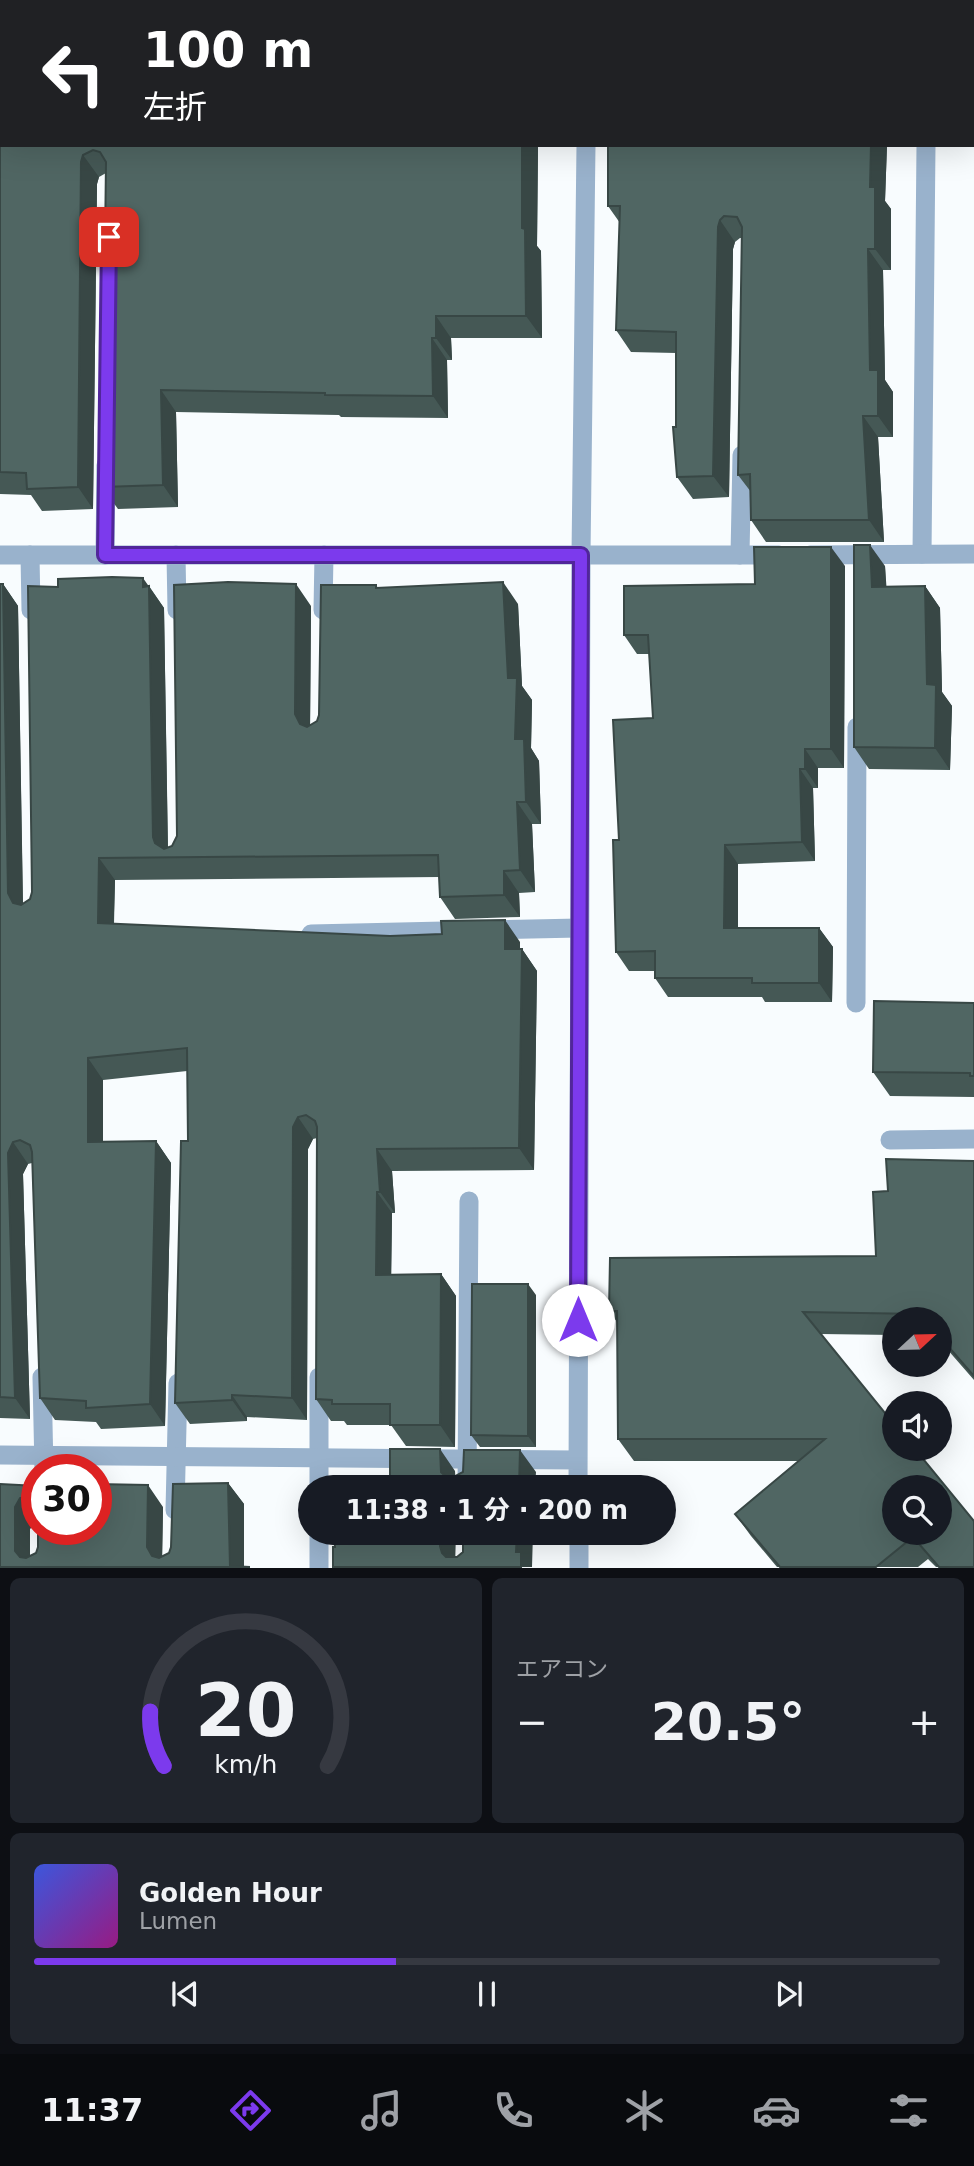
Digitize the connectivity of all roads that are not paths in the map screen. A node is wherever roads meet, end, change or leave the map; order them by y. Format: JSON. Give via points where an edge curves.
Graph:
{"nodes":[{"id":1,"x":586,"y":147,"type":"edge"},
{"id":2,"x":926,"y":147,"type":"edge"},
{"id":3,"x":742,"y":430,"type":"edge"},
{"id":4,"x":106,"y":445,"type":"edge"},
{"id":5,"x":922,"y":554,"type":"junction"},
{"id":6,"x":974,"y":554,"type":"edge"},
{"id":7,"x":0,"y":555,"type":"edge"},
{"id":8,"x":30,"y":555,"type":"junction"},
{"id":9,"x":105,"y":555,"type":"junction"},
{"id":10,"x":176,"y":555,"type":"junction"},
{"id":11,"x":324,"y":555,"type":"junction"},
{"id":12,"x":581,"y":555,"type":"junction"},
{"id":13,"x":740,"y":555,"type":"junction"},
{"id":14,"x":31,"y":624,"type":"edge"},
{"id":15,"x":177,"y":624,"type":"edge"},
{"id":16,"x":323,"y":625,"type":"edge"},
{"id":17,"x":857,"y":704,"type":"edge"},
{"id":18,"x":579,"y":928,"type":"junction"},
{"id":19,"x":310,"y":934,"type":"edge"},
{"id":20,"x":856,"y":1003,"type":"dead end"},
{"id":21,"x":974,"y":1139,"type":"edge"},
{"id":22,"x":890,"y":1140,"type":"dead end"},
{"id":23,"x":469,"y":1201,"type":"dead end"},
{"id":24,"x":41,"y":1361,"type":"edge"},
{"id":25,"x":178,"y":1363,"type":"edge"},
{"id":26,"x":319,"y":1364,"type":"edge"},
{"id":27,"x":45,"y":1454,"type":"edge"},
{"id":28,"x":0,"y":1455,"type":"edge"},
{"id":29,"x":176,"y":1457,"type":"junction"},
{"id":30,"x":21,"y":1459,"type":"edge"},
{"id":31,"x":318,"y":1459,"type":"junction"},
{"id":32,"x":466,"y":1459,"type":"junction"},
{"id":33,"x":112,"y":1460,"type":"edge"},
{"id":34,"x":578,"y":1460,"type":"junction"},
{"id":35,"x":318,"y":1475,"type":"edge"},
{"id":36,"x":467,"y":1475,"type":"edge"},
{"id":37,"x":578,"y":1475,"type":"edge"},
{"id":38,"x":175,"y":1526,"type":"edge"},
{"id":39,"x":318,"y":1545,"type":"edge"},
{"id":40,"x":579,"y":1545,"type":"edge"},
{"id":41,"x":319,"y":1567,"type":"edge"},
{"id":42,"x":579,"y":1567,"type":"edge"}],
"edges":[{"from":1,"to":12,"type":"street"},
{"from":2,"to":5,"type":"street"},
{"from":3,"to":13,"type":"street"},
{"from":4,"to":9,"type":"street"},
{"from":5,"to":6,"type":"street"},
{"from":5,"to":13,"type":"street","via":[[857,561]]},
{"from":7,"to":8,"type":"street"},
{"from":8,"to":9,"type":"street"},
{"from":8,"to":14,"type":"street"},
{"from":9,"to":10,"type":"street"},
{"from":10,"to":11,"type":"street"},
{"from":10,"to":15,"type":"street"},
{"from":11,"to":12,"type":"street"},
{"from":11,"to":16,"type":"street"},
{"from":12,"to":13,"type":"street"},
{"from":12,"to":18,"type":"street"},
{"from":17,"to":20,"type":"street"},
{"from":18,"to":19,"type":"street"},
{"from":18,"to":34,"type":"street"},
{"from":21,"to":22,"type":"street"},
{"from":23,"to":32,"type":"street"},
{"from":24,"to":27,"type":"street"},
{"from":25,"to":29,"type":"street"},
{"from":26,"to":31,"type":"street"},
{"from":28,"to":30,"type":"street"},
{"from":29,"to":31,"type":"street"},
{"from":29,"to":33,"type":"street"},
{"from":29,"to":38,"type":"street"},
{"from":31,"to":32,"type":"street"},
{"from":31,"to":35,"type":"street"},
{"from":32,"to":34,"type":"street"},
{"from":32,"to":36,"type":"street"},
{"from":34,"to":37,"type":"street"},
{"from":39,"to":41,"type":"street"},
{"from":40,"to":42,"type":"street"}]}
